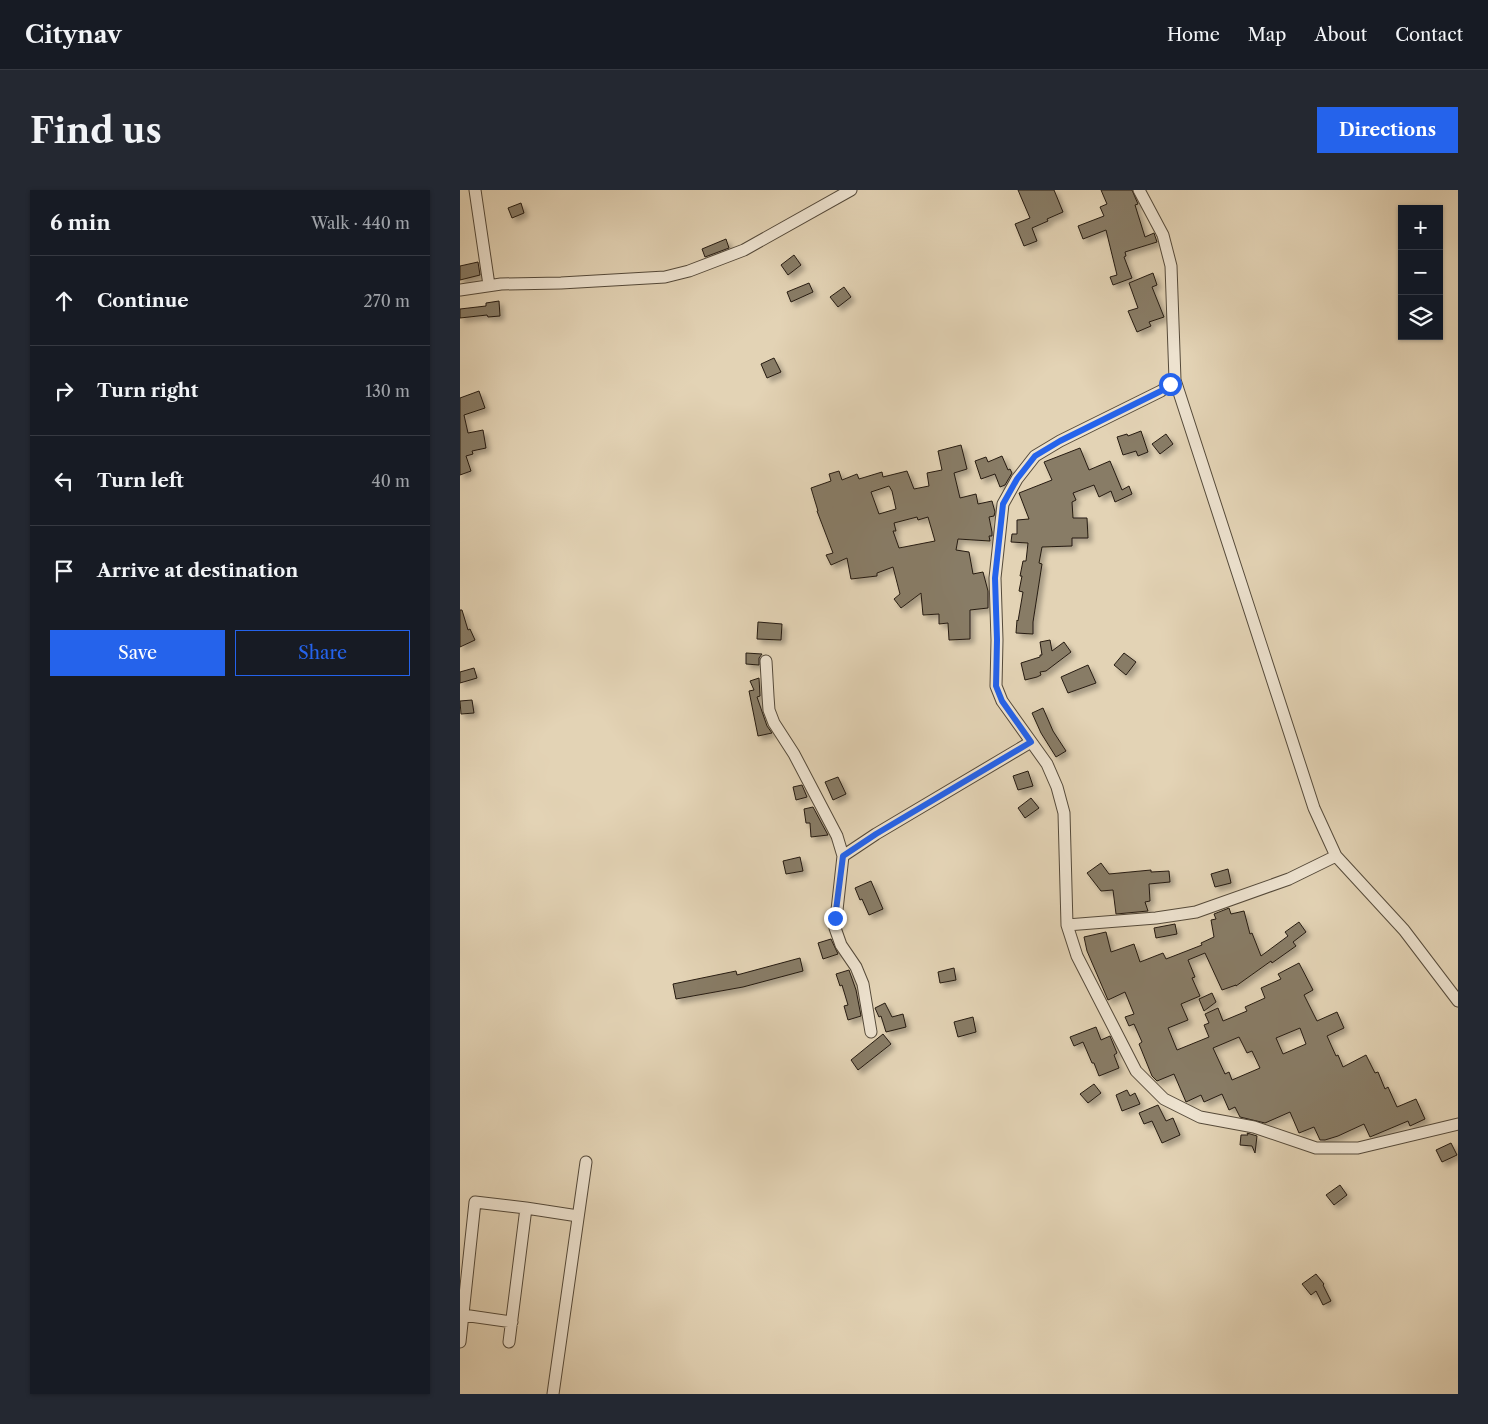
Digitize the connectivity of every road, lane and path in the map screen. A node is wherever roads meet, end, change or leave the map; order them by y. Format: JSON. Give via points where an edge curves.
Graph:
{"nodes":[{"id":1,"x":475,"y":190,"type":"edge"},
{"id":2,"x":851,"y":190,"type":"edge"},
{"id":3,"x":1139,"y":190,"type":"edge"},
{"id":4,"x":489,"y":285,"type":"junction"},
{"id":5,"x":460,"y":290,"type":"edge"},
{"id":6,"x":1175,"y":380,"type":"junction"},
{"id":7,"x":766,"y":661,"type":"dead end"},
{"id":8,"x":1031,"y":742,"type":"junction"},
{"id":9,"x":843,"y":856,"type":"junction"},
{"id":10,"x":1336,"y":856,"type":"junction"},
{"id":11,"x":1067,"y":925,"type":"junction"},
{"id":12,"x":1458,"y":1002,"type":"edge"},
{"id":13,"x":871,"y":1032,"type":"dead end"},
{"id":14,"x":1458,"y":1124,"type":"edge"},
{"id":15,"x":586,"y":1162,"type":"dead end"},
{"id":16,"x":526,"y":1208,"type":"junction"},
{"id":17,"x":578,"y":1216,"type":"junction"},
{"id":18,"x":463,"y":1315,"type":"junction"},
{"id":19,"x":512,"y":1322,"type":"junction"},
{"id":20,"x":460,"y":1342,"type":"edge"},
{"id":21,"x":509,"y":1342,"type":"dead end"},
{"id":22,"x":553,"y":1394,"type":"edge"}],
"edges":[{"from":1,"to":4,"type":"street"},
{"from":2,"to":4,"type":"street","via":[[744,250],[689,271],[665,277]]},
{"from":3,"to":6,"type":"street","via":[[1163,235],[1171,266]]},
{"from":4,"to":5,"type":"street"},
{"from":6,"to":8,"type":"street","via":[[1161,391],[1035,456],[1003,504],[995,578],[996,686],[1002,701]]},
{"from":6,"to":10,"type":"street","via":[[1314,808]]},
{"from":7,"to":9,"type":"street","via":[[769,710],[774,723],[831,824]]},
{"from":8,"to":9,"type":"street"},
{"from":8,"to":11,"type":"street","via":[[1047,764],[1064,813]]},
{"from":9,"to":13,"type":"street","via":[[836,928],[841,945],[863,984]]},
{"from":10,"to":11,"type":"street","via":[[1289,879],[1196,912]]},
{"from":10,"to":12,"type":"street","via":[[1404,930]]},
{"from":11,"to":14,"type":"street","via":[[1077,956],[1136,1071],[1164,1099],[1183,1109],[1200,1117],[1254,1127],[1316,1148],[1358,1148]]},
{"from":15,"to":17,"type":"street"},
{"from":16,"to":17,"type":"street"},
{"from":16,"to":18,"type":"street","via":[[475,1202]]},
{"from":16,"to":19,"type":"street"},
{"from":17,"to":22,"type":"street"},
{"from":18,"to":19,"type":"street"},
{"from":18,"to":20,"type":"street"},
{"from":19,"to":21,"type":"street"}]}
